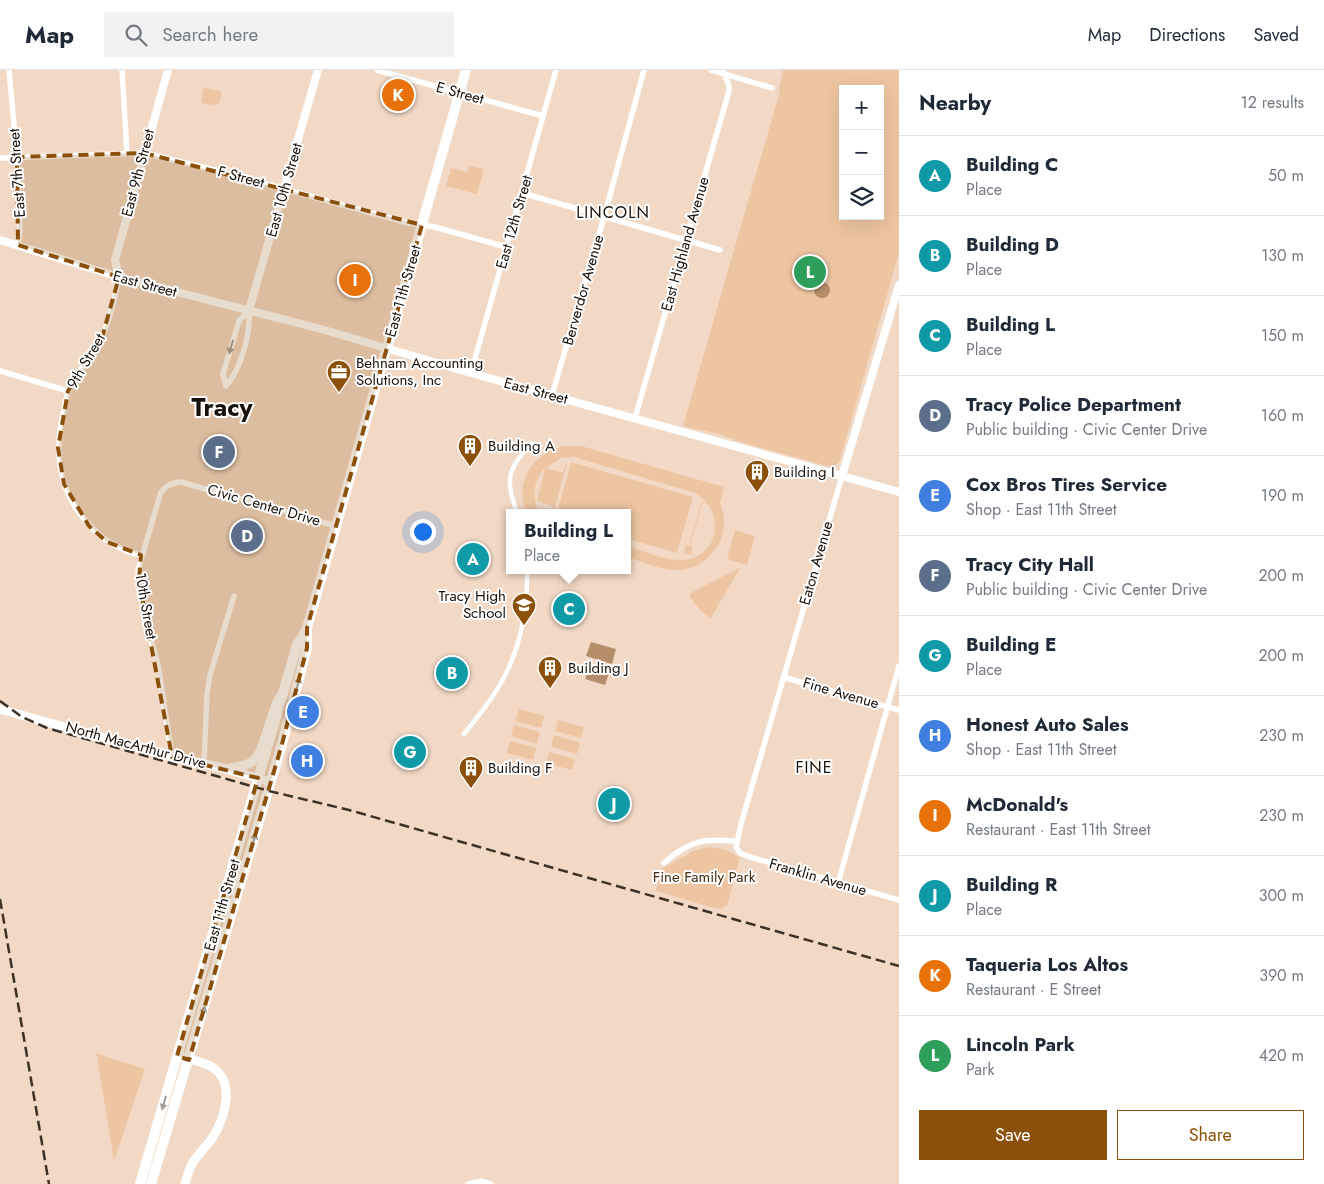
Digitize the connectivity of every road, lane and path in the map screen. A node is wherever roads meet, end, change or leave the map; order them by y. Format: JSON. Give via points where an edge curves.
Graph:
{"nodes":[{"id":1,"x":9,"y":70,"type":"edge"},
{"id":2,"x":122,"y":70,"type":"edge"},
{"id":3,"x":168,"y":70,"type":"edge"},
{"id":4,"x":318,"y":70,"type":"edge"},
{"id":5,"x":377,"y":70,"type":"edge"},
{"id":6,"x":466,"y":70,"type":"edge"},
{"id":7,"x":556,"y":70,"type":"edge"},
{"id":8,"x":644,"y":70,"type":"edge"},
{"id":9,"x":711,"y":70,"type":"edge"},
{"id":10,"x":724,"y":72,"type":"edge"},
{"id":11,"x":772,"y":88,"type":"dead end"},
{"id":12,"x":459,"y":93,"type":"junction"},
{"id":13,"x":543,"y":116,"type":"junction"},
{"id":14,"x":127,"y":153,"type":"junction"},
{"id":15,"x":144,"y":153,"type":"junction"},
{"id":16,"x":16,"y":157,"type":"junction"},
{"id":17,"x":0,"y":158,"type":"edge"},
{"id":18,"x":285,"y":189,"type":"junction"},
{"id":19,"x":522,"y":193,"type":"junction"},
{"id":20,"x":604,"y":217,"type":"junction"},
{"id":21,"x":422,"y":225,"type":"junction"},
{"id":22,"x":0,"y":240,"type":"edge"},
{"id":23,"x":686,"y":240,"type":"junction"},
{"id":24,"x":18,"y":245,"type":"junction"},
{"id":25,"x":506,"y":247,"type":"junction"},
{"id":26,"x":720,"y":250,"type":"dead end"},
{"id":27,"x":119,"y":277,"type":"junction"},
{"id":28,"x":899,"y":285,"type":"edge"},
{"id":29,"x":897,"y":301,"type":"edge"},
{"id":30,"x":249,"y":310,"type":"junction"},
{"id":31,"x":386,"y":348,"type":"junction"},
{"id":32,"x":0,"y":371,"type":"edge"},
{"id":33,"x":471,"y":373,"type":"junction"},
{"id":34,"x":68,"y":391,"type":"junction"},
{"id":35,"x":552,"y":395,"type":"junction"},
{"id":36,"x":635,"y":418,"type":"junction"},
{"id":37,"x":531,"y":443,"type":"dead end"},
{"id":38,"x":842,"y":476,"type":"junction"},
{"id":39,"x":192,"y":484,"type":"joint"},
{"id":40,"x":899,"y":492,"type":"edge"},
{"id":41,"x":516,"y":509,"type":"edge"},
{"id":42,"x":336,"y":526,"type":"junction"},
{"id":43,"x":141,"y":555,"type":"junction"},
{"id":44,"x":527,"y":574,"type":"edge"},
{"id":45,"x":234,"y":596,"type":"dead end"},
{"id":46,"x":307,"y":628,"type":"junction"},
{"id":47,"x":899,"y":666,"type":"edge"},
{"id":48,"x":783,"y":677,"type":"junction"},
{"id":49,"x":285,"y":689,"type":"junction"},
{"id":50,"x":888,"y":706,"type":"junction"},
{"id":51,"x":0,"y":709,"type":"edge"},
{"id":52,"x":899,"y":710,"type":"edge"},
{"id":53,"x":464,"y":734,"type":"dead end"},
{"id":54,"x":172,"y":757,"type":"junction"},
{"id":55,"x":204,"y":764,"type":"junction"},
{"id":56,"x":226,"y":769,"type":"junction"},
{"id":57,"x":258,"y":778,"type":"junction"},
{"id":58,"x":271,"y":782,"type":"junction"},
{"id":59,"x":736,"y":841,"type":"junction"},
{"id":60,"x":664,"y":862,"type":"dead end"},
{"id":61,"x":838,"y":882,"type":"junction"},
{"id":62,"x":899,"y":900,"type":"edge"},
{"id":63,"x":177,"y":1056,"type":"junction"},
{"id":64,"x":189,"y":1060,"type":"junction"},
{"id":65,"x":140,"y":1184,"type":"edge"},
{"id":66,"x":151,"y":1184,"type":"edge"},
{"id":67,"x":185,"y":1184,"type":"edge"},
{"id":68,"x":468,"y":1184,"type":"edge"},
{"id":69,"x":491,"y":1184,"type":"edge"}],
"edges":[{"from":1,"to":16,"type":"street","name":"East 7th Street"},
{"from":2,"to":14,"type":"street"},
{"from":3,"to":15,"type":"street","name":"East 9th Street"},
{"from":4,"to":18,"type":"street","name":"East 10th Street"},
{"from":5,"to":12,"type":"street","name":"E Street"},
{"from":6,"to":12,"type":"main road","name":"East 11th Street"},
{"from":7,"to":13,"type":"street","name":"East 12th Street"},
{"from":8,"to":20,"type":"street","name":"Berverdor Avenue"},
{"from":9,"to":10,"type":"street"},
{"from":10,"to":11,"type":"street"},
{"from":10,"to":23,"type":"street","name":"East Highland Avenue","via":[[729,91]]},
{"from":12,"to":13,"type":"street","name":"E Street"},
{"from":12,"to":21,"type":"main road","name":"East 11th Street"},
{"from":13,"to":19,"type":"street","name":"East 12th Street"},
{"from":14,"to":15,"type":"street","name":"F Street"},
{"from":14,"to":16,"type":"street","name":"F Street"},
{"from":15,"to":18,"type":"street","name":"F Street"},
{"from":15,"to":27,"type":"street","name":"East 9th Street","via":[[114,260]]},
{"from":16,"to":17,"type":"street","name":"F Street"},
{"from":16,"to":24,"type":"street","name":"East 7th Street"},
{"from":18,"to":21,"type":"street","name":"F Street"},
{"from":18,"to":30,"type":"street","name":"East 10th Street"},
{"from":19,"to":20,"type":"street"},
{"from":19,"to":25,"type":"street","name":"East 12th Street"},
{"from":20,"to":23,"type":"street"},
{"from":20,"to":35,"type":"street","name":"Berverdor Avenue"},
{"from":21,"to":25,"type":"street","name":"F Street"},
{"from":21,"to":31,"type":"main road","name":"East 11th Street"},
{"from":22,"to":24,"type":"street","name":"East Street"},
{"from":23,"to":26,"type":"street"},
{"from":23,"to":36,"type":"street","name":"East Highland Avenue"},
{"from":24,"to":27,"type":"street","name":"East Street"},
{"from":25,"to":33,"type":"street","name":"East 12th Street"},
{"from":27,"to":30,"type":"street","name":"East Street"},
{"from":27,"to":34,"type":"street","name":"9th Street","via":[[103,334]]},
{"from":28,"to":29,"type":"street","name":"Eaton Avenue"},
{"from":29,"to":38,"type":"street","name":"Eaton Avenue"},
{"from":30,"to":30,"type":"street","name":"East 10th Street","one_way":true,"via":[[239,321],[223,374],[226,386],[234,377],[244,346],[250,323]]},
{"from":30,"to":31,"type":"street","name":"East Street"},
{"from":31,"to":33,"type":"street","name":"East Street"},
{"from":31,"to":42,"type":"main road","name":"East 11th Street"},
{"from":32,"to":34,"type":"street"},
{"from":33,"to":35,"type":"street","name":"East Street"},
{"from":34,"to":43,"type":"street","name":"9th Street","via":[[58,448],[64,484],[89,526],[107,542]]},
{"from":35,"to":36,"type":"street","name":"East Street"},
{"from":36,"to":38,"type":"street","name":"East Street"},
{"from":37,"to":41,"type":"street","via":[[515,464],[510,478],[510,494]]},
{"from":38,"to":40,"type":"street","name":"East Street"},
{"from":38,"to":48,"type":"street","name":"Eaton Avenue"},
{"from":39,"to":42,"type":"street","name":"Civic Center Drive"},
{"from":39,"to":43,"type":"street","name":"10th Street","via":[[173,482],[161,492]]},
{"from":42,"to":46,"type":"main road","name":"East 11th Street"},
{"from":43,"to":54,"type":"street","name":"10th Street","via":[[139,580],[158,664]]},
{"from":44,"to":53,"type":"street","via":[[521,631],[512,657],[497,690]]},
{"from":45,"to":55,"type":"street","via":[[210,675]]},
{"from":46,"to":49,"type":"main road","name":"East 11th Street","via":[[297,645]]},
{"from":58,"to":46,"type":"main road","name":"East 11th Street","one_way":true,"via":[[307,648]]},
{"from":47,"to":50,"type":"street"},
{"from":48,"to":50,"type":"street","name":"Fine Avenue"},
{"from":48,"to":59,"type":"street","name":"Eaton Avenue"},
{"from":49,"to":56,"type":"main road","via":[[274,706],[258,755],[250,763]]},
{"from":49,"to":57,"type":"main road","name":"East 11th Street"},
{"from":50,"to":52,"type":"street","name":"Fine Avenue"},
{"from":50,"to":61,"type":"street"},
{"from":51,"to":54,"type":"main road","name":"North MacArthur Drive"},
{"from":54,"to":55,"type":"main road","name":"North MacArthur Drive"},
{"from":55,"to":56,"type":"main road","name":"North MacArthur Drive"},
{"from":56,"to":57,"type":"main road","name":"North MacArthur Drive"},
{"from":57,"to":58,"type":"main road","name":"North MacArthur Drive"},
{"from":57,"to":63,"type":"main road","name":"East 11th Street"},
{"from":64,"to":58,"type":"main road","name":"East 11th Street","one_way":true},
{"from":59,"to":60,"type":"street","via":[[704,841]]},
{"from":59,"to":61,"type":"street","name":"Franklin Avenue","via":[[740,853],[750,858]]},
{"from":61,"to":62,"type":"street","name":"Franklin Avenue"},
{"from":63,"to":64,"type":"main road"},
{"from":63,"to":65,"type":"main road","name":"East 11th Street","one_way":true},
{"from":64,"to":66,"type":"main road","name":"East 11th Street"},
{"from":64,"to":67,"type":"main road","via":[[210,1066],[219,1073],[227,1090],[221,1120],[213,1137],[194,1161]]},
{"from":68,"to":69,"type":"street","via":[[482,1181]]}]}
